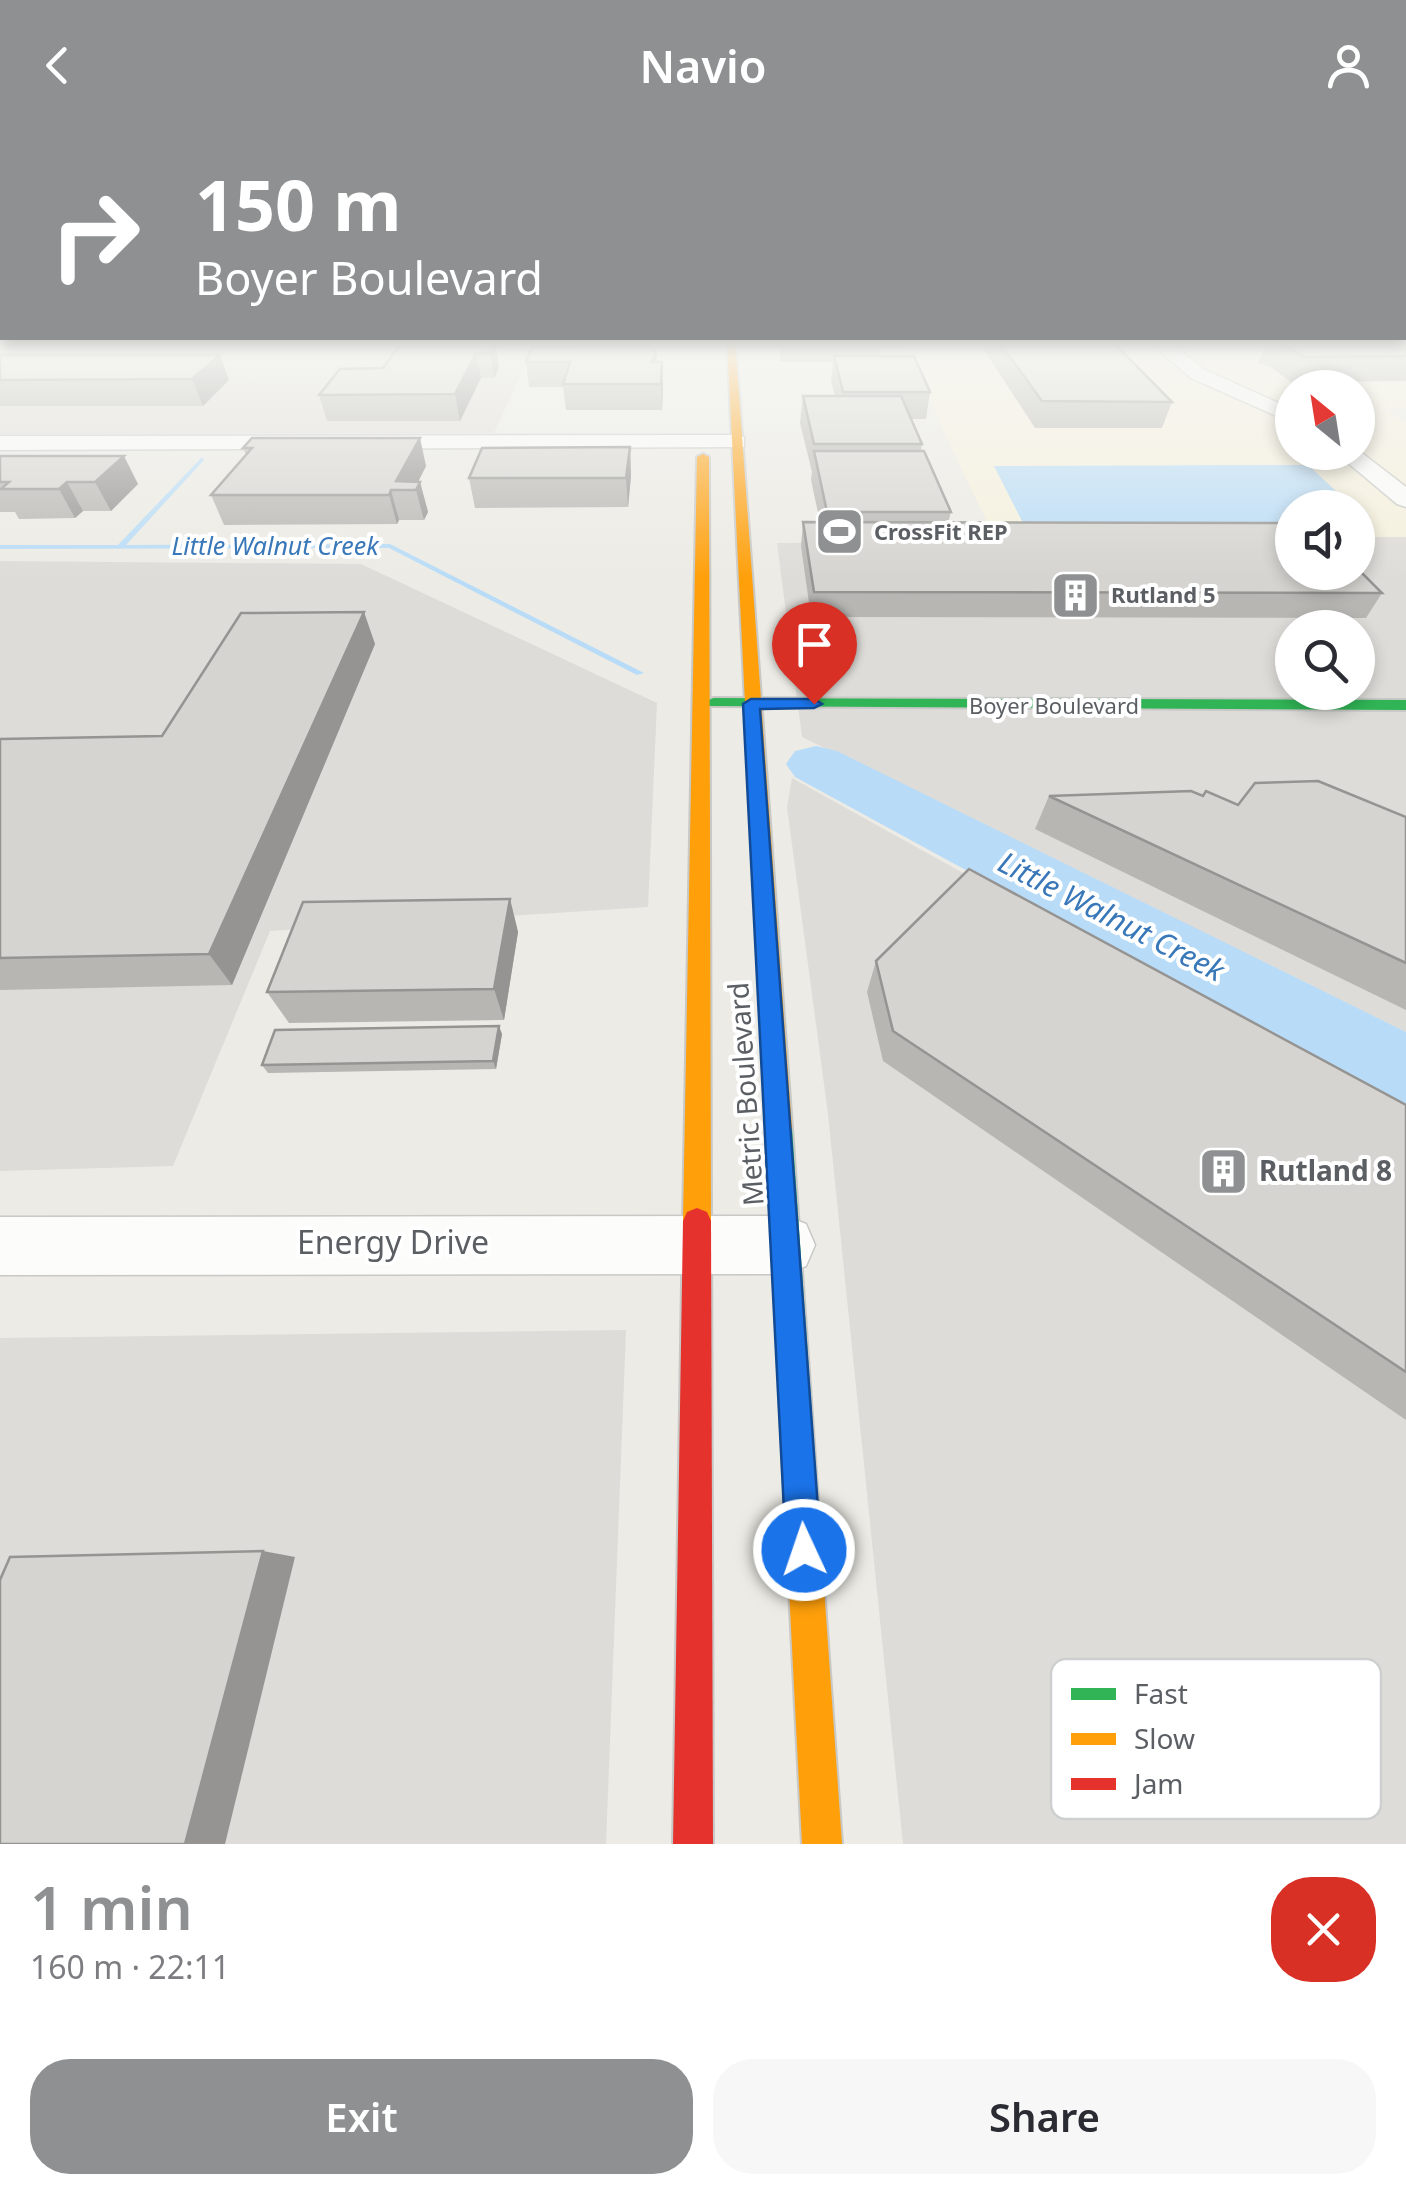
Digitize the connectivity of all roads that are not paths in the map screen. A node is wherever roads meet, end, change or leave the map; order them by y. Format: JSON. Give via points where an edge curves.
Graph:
{"nodes":[{"id":1,"x":735,"y":419,"type":"edge"},
{"id":2,"x":703,"y":433,"type":"junction"},
{"id":3,"x":736,"y":442,"type":"junction"},
{"id":4,"x":0,"y":443,"type":"edge"},
{"id":5,"x":1368,"y":470,"type":"edge"},
{"id":6,"x":1405,"y":501,"type":"edge"},
{"id":7,"x":701,"y":704,"type":"junction"},
{"id":8,"x":751,"y":704,"type":"junction"},
{"id":9,"x":1406,"y":705,"type":"edge"},
{"id":10,"x":698,"y":1242,"type":"junction"},
{"id":11,"x":785,"y":1244,"type":"junction"},
{"id":12,"x":0,"y":1246,"type":"edge"},
{"id":13,"x":693,"y":1844,"type":"edge"},
{"id":14,"x":822,"y":1844,"type":"edge"}],
"edges":[{"from":1,"to":3,"type":"main road","name":"Metric Boulevard"},
{"from":2,"to":3,"type":"street"},
{"from":2,"to":4,"type":"street"},
{"from":2,"to":7,"type":"main road","name":"Metric Boulevard"},
{"from":3,"to":8,"type":"main road","name":"Metric Boulevard"},
{"from":5,"to":6,"type":"street"},
{"from":7,"to":8,"type":"main road","name":"Boyer Boulevard"},
{"from":7,"to":10,"type":"main road","name":"Metric Boulevard"},
{"from":8,"to":9,"type":"main road","name":"Boyer Boulevard"},
{"from":8,"to":11,"type":"main road","name":"Metric Boulevard"},
{"from":10,"to":11,"type":"street","name":"Energy Drive"},
{"from":10,"to":12,"type":"street","name":"Energy Drive"},
{"from":10,"to":13,"type":"main road","name":"Metric Boulevard"},
{"from":11,"to":14,"type":"main road","name":"Metric Boulevard"}]}
